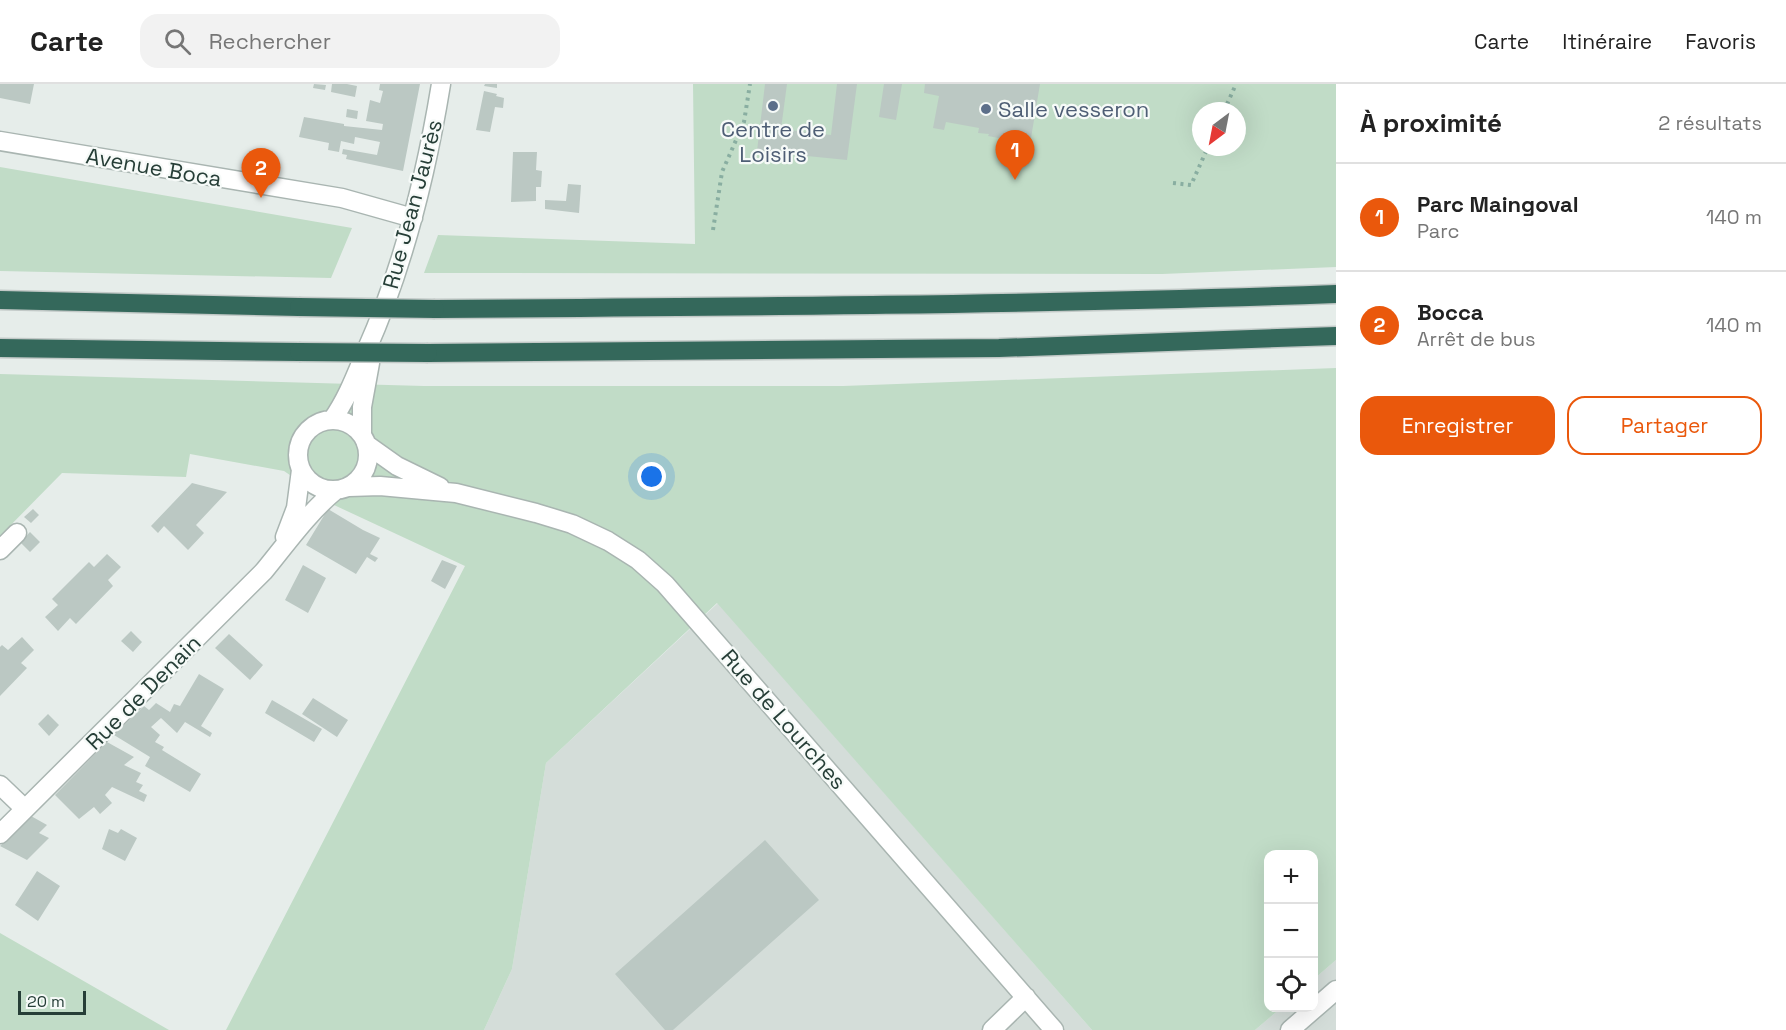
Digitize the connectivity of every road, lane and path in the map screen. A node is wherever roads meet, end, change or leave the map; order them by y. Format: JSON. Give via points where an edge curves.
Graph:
{"nodes":[{"id":1,"x":441,"y":84,"type":"edge"},
{"id":2,"x":750,"y":84,"type":"edge"},
{"id":3,"x":1236,"y":84,"type":"edge"},
{"id":4,"x":1228,"y":102,"type":"edge"},
{"id":5,"x":0,"y":141,"type":"edge"},
{"id":6,"x":1204,"y":156,"type":"edge"},
{"id":7,"x":1173,"y":183,"type":"dead end"},
{"id":8,"x":413,"y":218,"type":"junction"},
{"id":9,"x":713,"y":230,"type":"dead end"},
{"id":10,"x":1336,"y":294,"type":"edge"},
{"id":11,"x":0,"y":300,"type":"edge"},
{"id":12,"x":379,"y":323,"type":"junction"},
{"id":13,"x":1336,"y":336,"type":"edge"},
{"id":14,"x":0,"y":348,"type":"edge"},
{"id":15,"x":332,"y":420,"type":"junction"},
{"id":16,"x":364,"y":440,"type":"junction"},
{"id":17,"x":301,"y":471,"type":"junction"},
{"id":18,"x":343,"y":488,"type":"junction"},
{"id":19,"x":456,"y":493,"type":"junction"},
{"id":20,"x":17,"y":532,"type":"dead end"},
{"id":21,"x":282,"y":547,"type":"junction"},
{"id":22,"x":0,"y":550,"type":"edge"},
{"id":23,"x":0,"y":785,"type":"edge"},
{"id":24,"x":25,"y":809,"type":"junction"},
{"id":25,"x":0,"y":834,"type":"edge"},
{"id":26,"x":1336,"y":990,"type":"edge"},
{"id":27,"x":1026,"y":997,"type":"junction"},
{"id":28,"x":992,"y":1030,"type":"edge"},
{"id":29,"x":1054,"y":1030,"type":"edge"},
{"id":30,"x":1290,"y":1030,"type":"edge"}],
"edges":[{"from":1,"to":8,"type":"street","name":"Rue Jean Jaurès"},
{"from":2,"to":9,"type":"path","via":[[744,122],[722,172]]},
{"from":3,"to":4,"type":"path"},
{"from":5,"to":8,"type":"street","name":"Avenue Boca","via":[[342,198]]},
{"from":6,"to":7,"type":"path","via":[[1191,185]]},
{"from":8,"to":12,"type":"street","name":"Rue Jean Jaurès"},
{"from":10,"to":11,"type":"highway","bridge":true,"via":[[967,304],[435,309]]},
{"from":12,"to":15,"type":"street","name":"Rue Jean Jaurès"},
{"from":12,"to":16,"type":"street","name":"Rue Jean Jaurès","via":[[363,396]]},
{"from":13,"to":14,"type":"highway","bridge":true,"via":[[918,350],[428,353]]},
{"from":15,"to":16,"type":"street","via":[[355,428]]},
{"from":15,"to":17,"type":"street","via":[[316,424],[304,435],[298,455]]},
{"from":16,"to":18,"type":"street","via":[[367,466],[358,480]]},
{"from":16,"to":19,"type":"street","name":"Rue de Lourches","via":[[411,474]]},
{"from":17,"to":18,"type":"street","via":[[316,486],[326,490]]},
{"from":17,"to":21,"type":"street","name":"Rue de Denain","via":[[296,508]]},
{"from":18,"to":19,"type":"street","name":"Rue de Lourches","via":[[380,486]]},
{"from":18,"to":21,"type":"street","name":"Rue de Denain","via":[[318,506]]},
{"from":19,"to":27,"type":"street","name":"Rue de Lourches","via":[[572,524],[625,550],[653,573]]},
{"from":20,"to":22,"type":"street"},
{"from":21,"to":24,"type":"street","name":"Rue de Denain","via":[[264,571]]},
{"from":23,"to":24,"type":"street"},
{"from":24,"to":25,"type":"street","name":"Rue de Denain"},
{"from":26,"to":30,"type":"street"},
{"from":27,"to":28,"type":"street"},
{"from":27,"to":29,"type":"street","name":"Rue de Lourches"}]}
